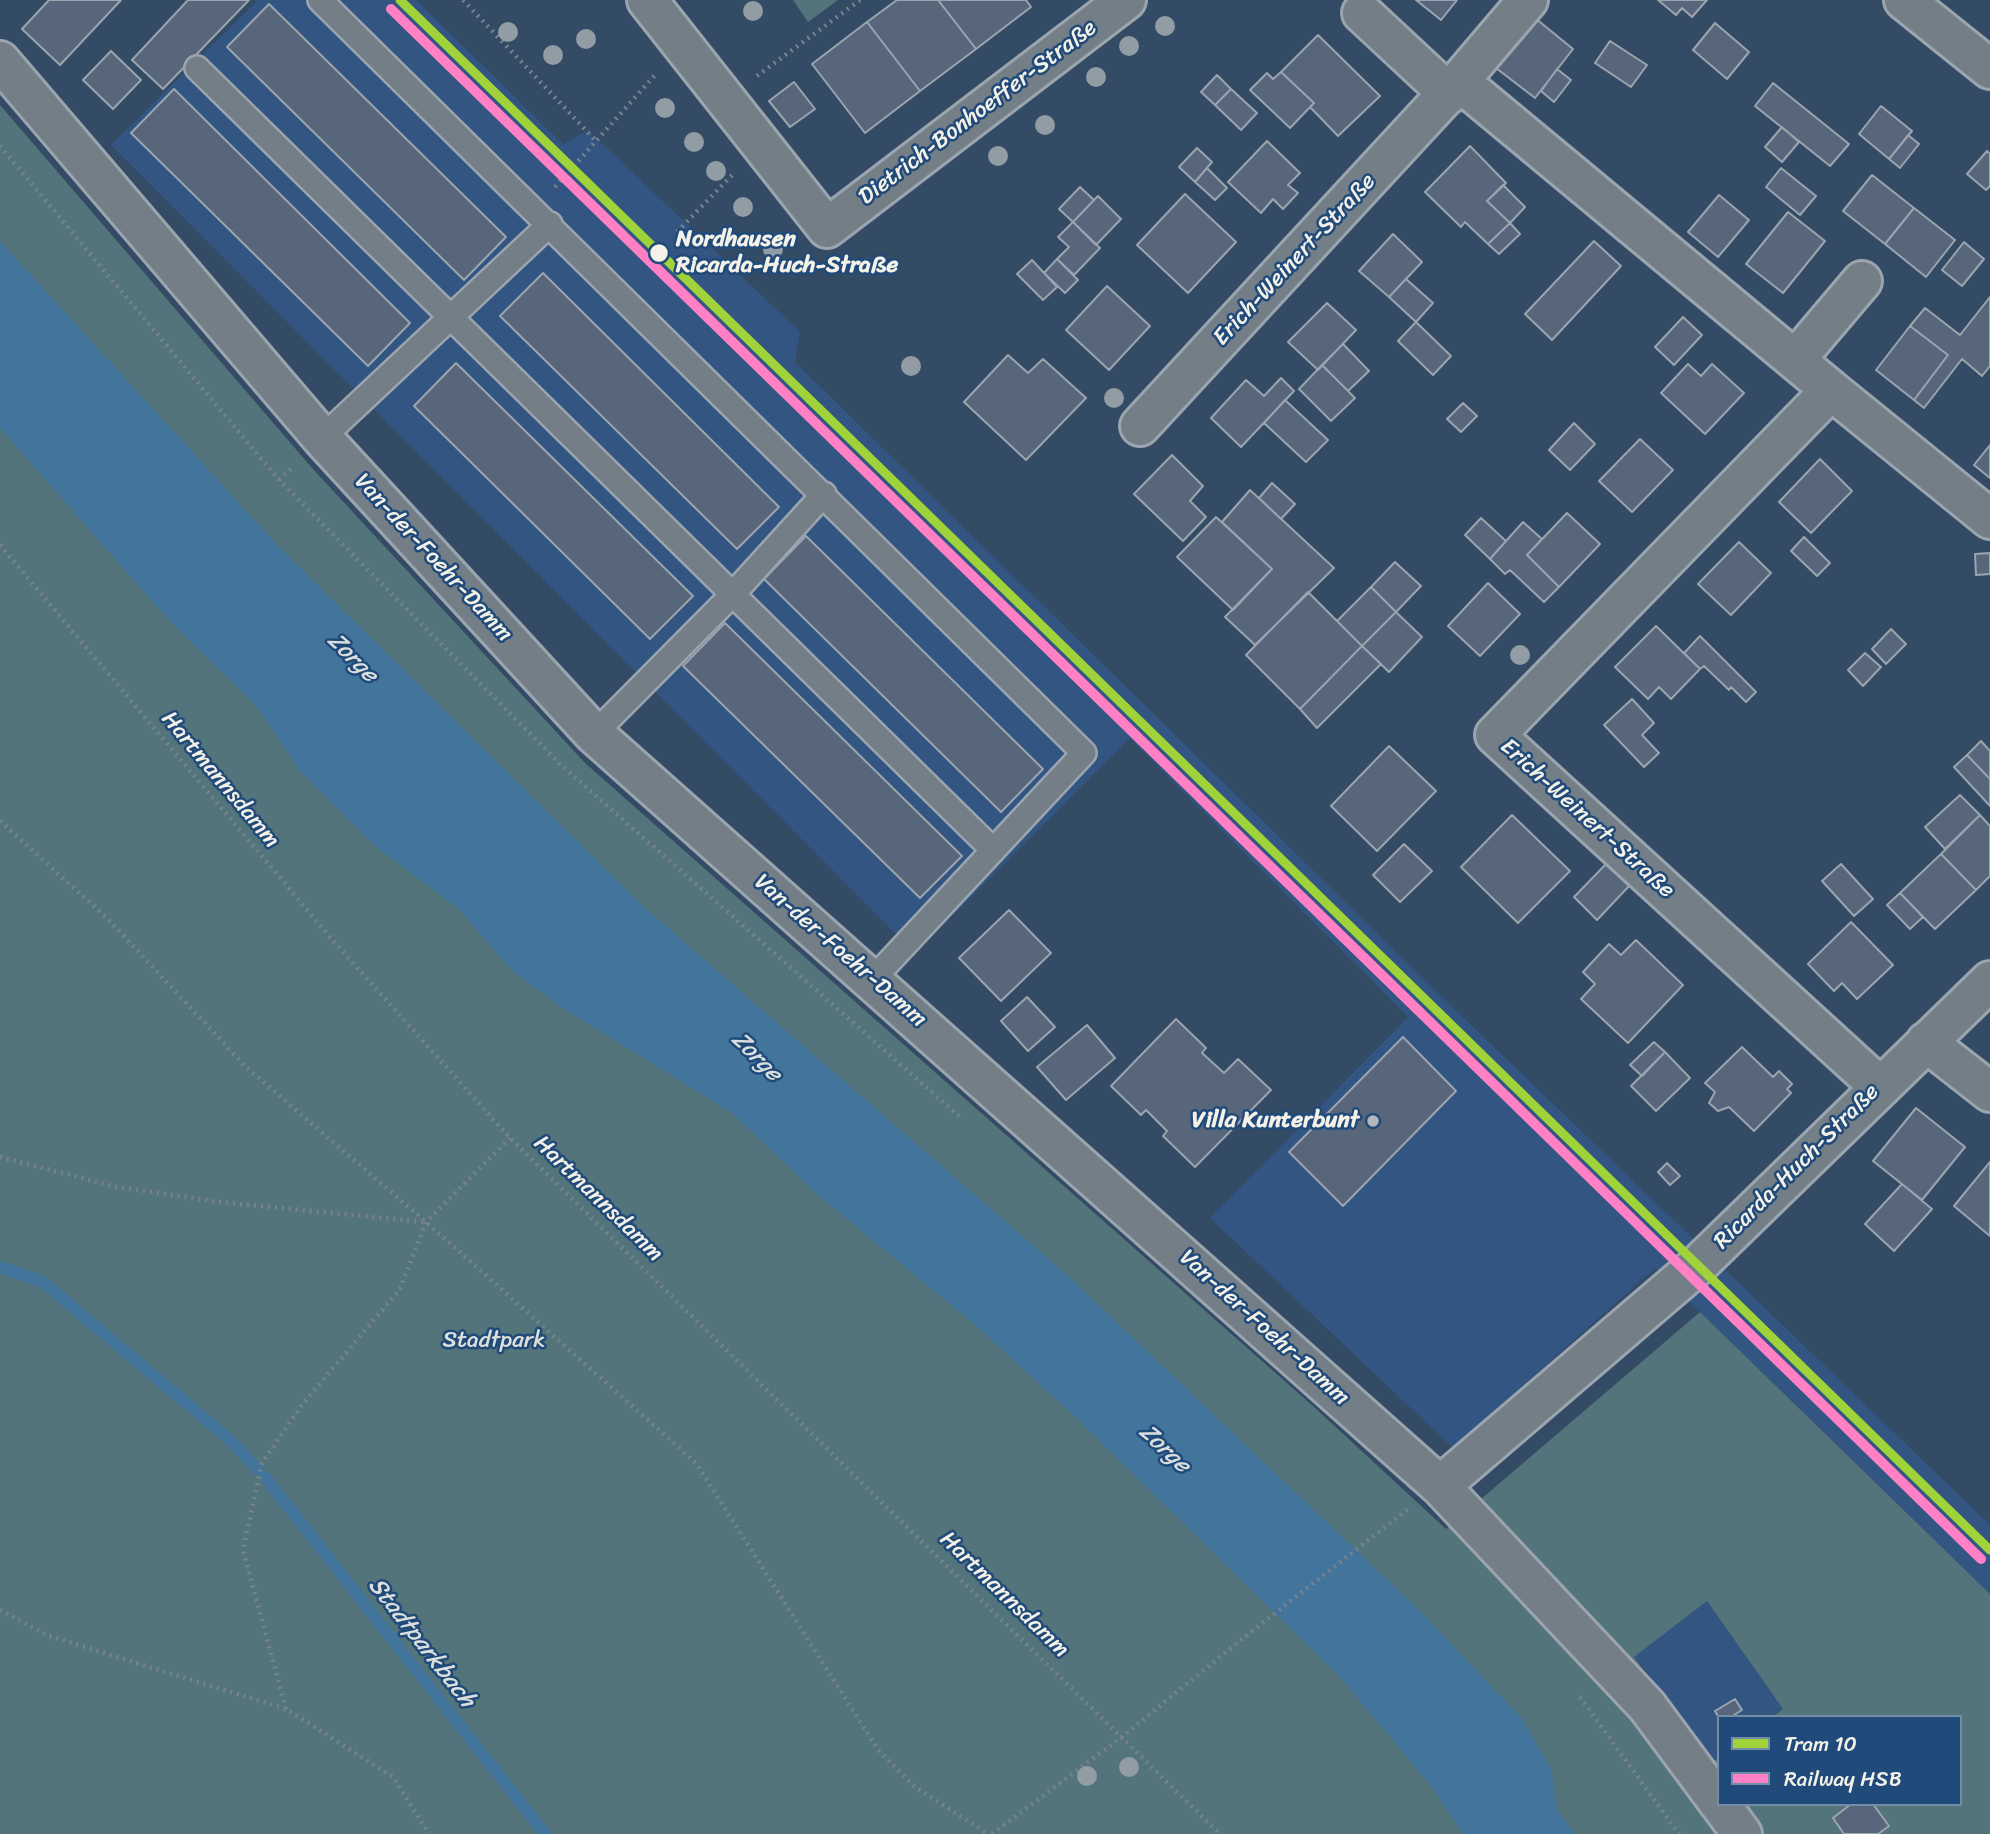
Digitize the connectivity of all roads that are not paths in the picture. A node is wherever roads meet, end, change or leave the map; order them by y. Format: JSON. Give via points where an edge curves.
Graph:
{"nodes":[{"id":1,"x":320,"y":0,"type":"edge"},
{"id":2,"x":648,"y":0,"type":"edge"},
{"id":3,"x":1126,"y":0,"type":"edge"},
{"id":4,"x":1528,"y":0,"type":"edge"},
{"id":5,"x":1904,"y":0,"type":"edge"},
{"id":6,"x":1362,"y":13,"type":"dead end"},
{"id":7,"x":0,"y":61,"type":"edge"},
{"id":8,"x":197,"y":68,"type":"dead end"},
{"id":9,"x":1990,"y":69,"type":"edge"},
{"id":10,"x":1454,"y":87,"type":"junction"},
{"id":11,"x":543,"y":217,"type":"junction"},
{"id":12,"x":1862,"y":281,"type":"dead end"},
{"id":13,"x":450,"y":320,"type":"junction"},
{"id":14,"x":1795,"y":360,"type":"junction"},
{"id":15,"x":1831,"y":390,"type":"junction"},
{"id":16,"x":1140,"y":426,"type":"dead end"},
{"id":17,"x":322,"y":438,"type":"junction"},
{"id":18,"x":824,"y":494,"type":"junction"},
{"id":19,"x":1990,"y":519,"type":"edge"},
{"id":20,"x":732,"y":595,"type":"junction"},
{"id":21,"x":594,"y":734,"type":"junction"},
{"id":22,"x":992,"y":849,"type":"junction"},
{"id":23,"x":873,"y":979,"type":"junction"},
{"id":24,"x":1990,"y":981,"type":"edge"},
{"id":25,"x":1926,"y":1042,"type":"junction"},
{"id":26,"x":1879,"y":1086,"type":"junction"},
{"id":27,"x":1990,"y":1093,"type":"edge"},
{"id":28,"x":1440,"y":1486,"type":"junction"},
{"id":29,"x":1717,"y":1801,"type":"edge"},
{"id":30,"x":1721,"y":1806,"type":"edge"},
{"id":31,"x":1742,"y":1834,"type":"edge"}],
"edges":[{"from":1,"to":11,"type":"lane"},
{"from":2,"to":3,"type":"street","name":"Dietrich-Bonhoeffer-Straße","via":[[827,228]]},
{"from":4,"to":10,"type":"street","name":"Erich-Weinert-Straße"},
{"from":5,"to":9,"type":"street"},
{"from":6,"to":10,"type":"street"},
{"from":7,"to":17,"type":"street","name":"Van-der-Foehr-Damm"},
{"from":8,"to":13,"type":"lane"},
{"from":10,"to":14,"type":"street"},
{"from":10,"to":16,"type":"street","name":"Erich-Weinert-Straße"},
{"from":11,"to":13,"type":"lane"},
{"from":11,"to":18,"type":"lane"},
{"from":12,"to":14,"type":"street"},
{"from":13,"to":17,"type":"lane"},
{"from":13,"to":20,"type":"lane"},
{"from":14,"to":15,"type":"street"},
{"from":15,"to":19,"type":"street"},
{"from":15,"to":26,"type":"street","name":"Erich-Weinert-Straße","via":[[1495,735]]},
{"from":17,"to":21,"type":"street","name":"Van-der-Foehr-Damm"},
{"from":18,"to":20,"type":"lane"},
{"from":18,"to":22,"type":"lane","via":[[1084,753]]},
{"from":20,"to":21,"type":"lane"},
{"from":20,"to":22,"type":"lane"},
{"from":21,"to":23,"type":"street","name":"Van-der-Foehr-Damm"},
{"from":22,"to":23,"type":"lane"},
{"from":23,"to":28,"type":"street","name":"Van-der-Foehr-Damm"},
{"from":24,"to":25,"type":"street","name":"Ricarda-Huch-Straße"},
{"from":25,"to":26,"type":"street","name":"Ricarda-Huch-Straße"},
{"from":25,"to":27,"type":"street"},
{"from":26,"to":28,"type":"street","name":"Ricarda-Huch-Straße","via":[[1698,1265]]},
{"from":28,"to":29,"type":"street","name":"Van-der-Foehr-Damm","via":[[1647,1706]]},
{"from":30,"to":31,"type":"street","name":"Van-der-Foehr-Damm"}]}
